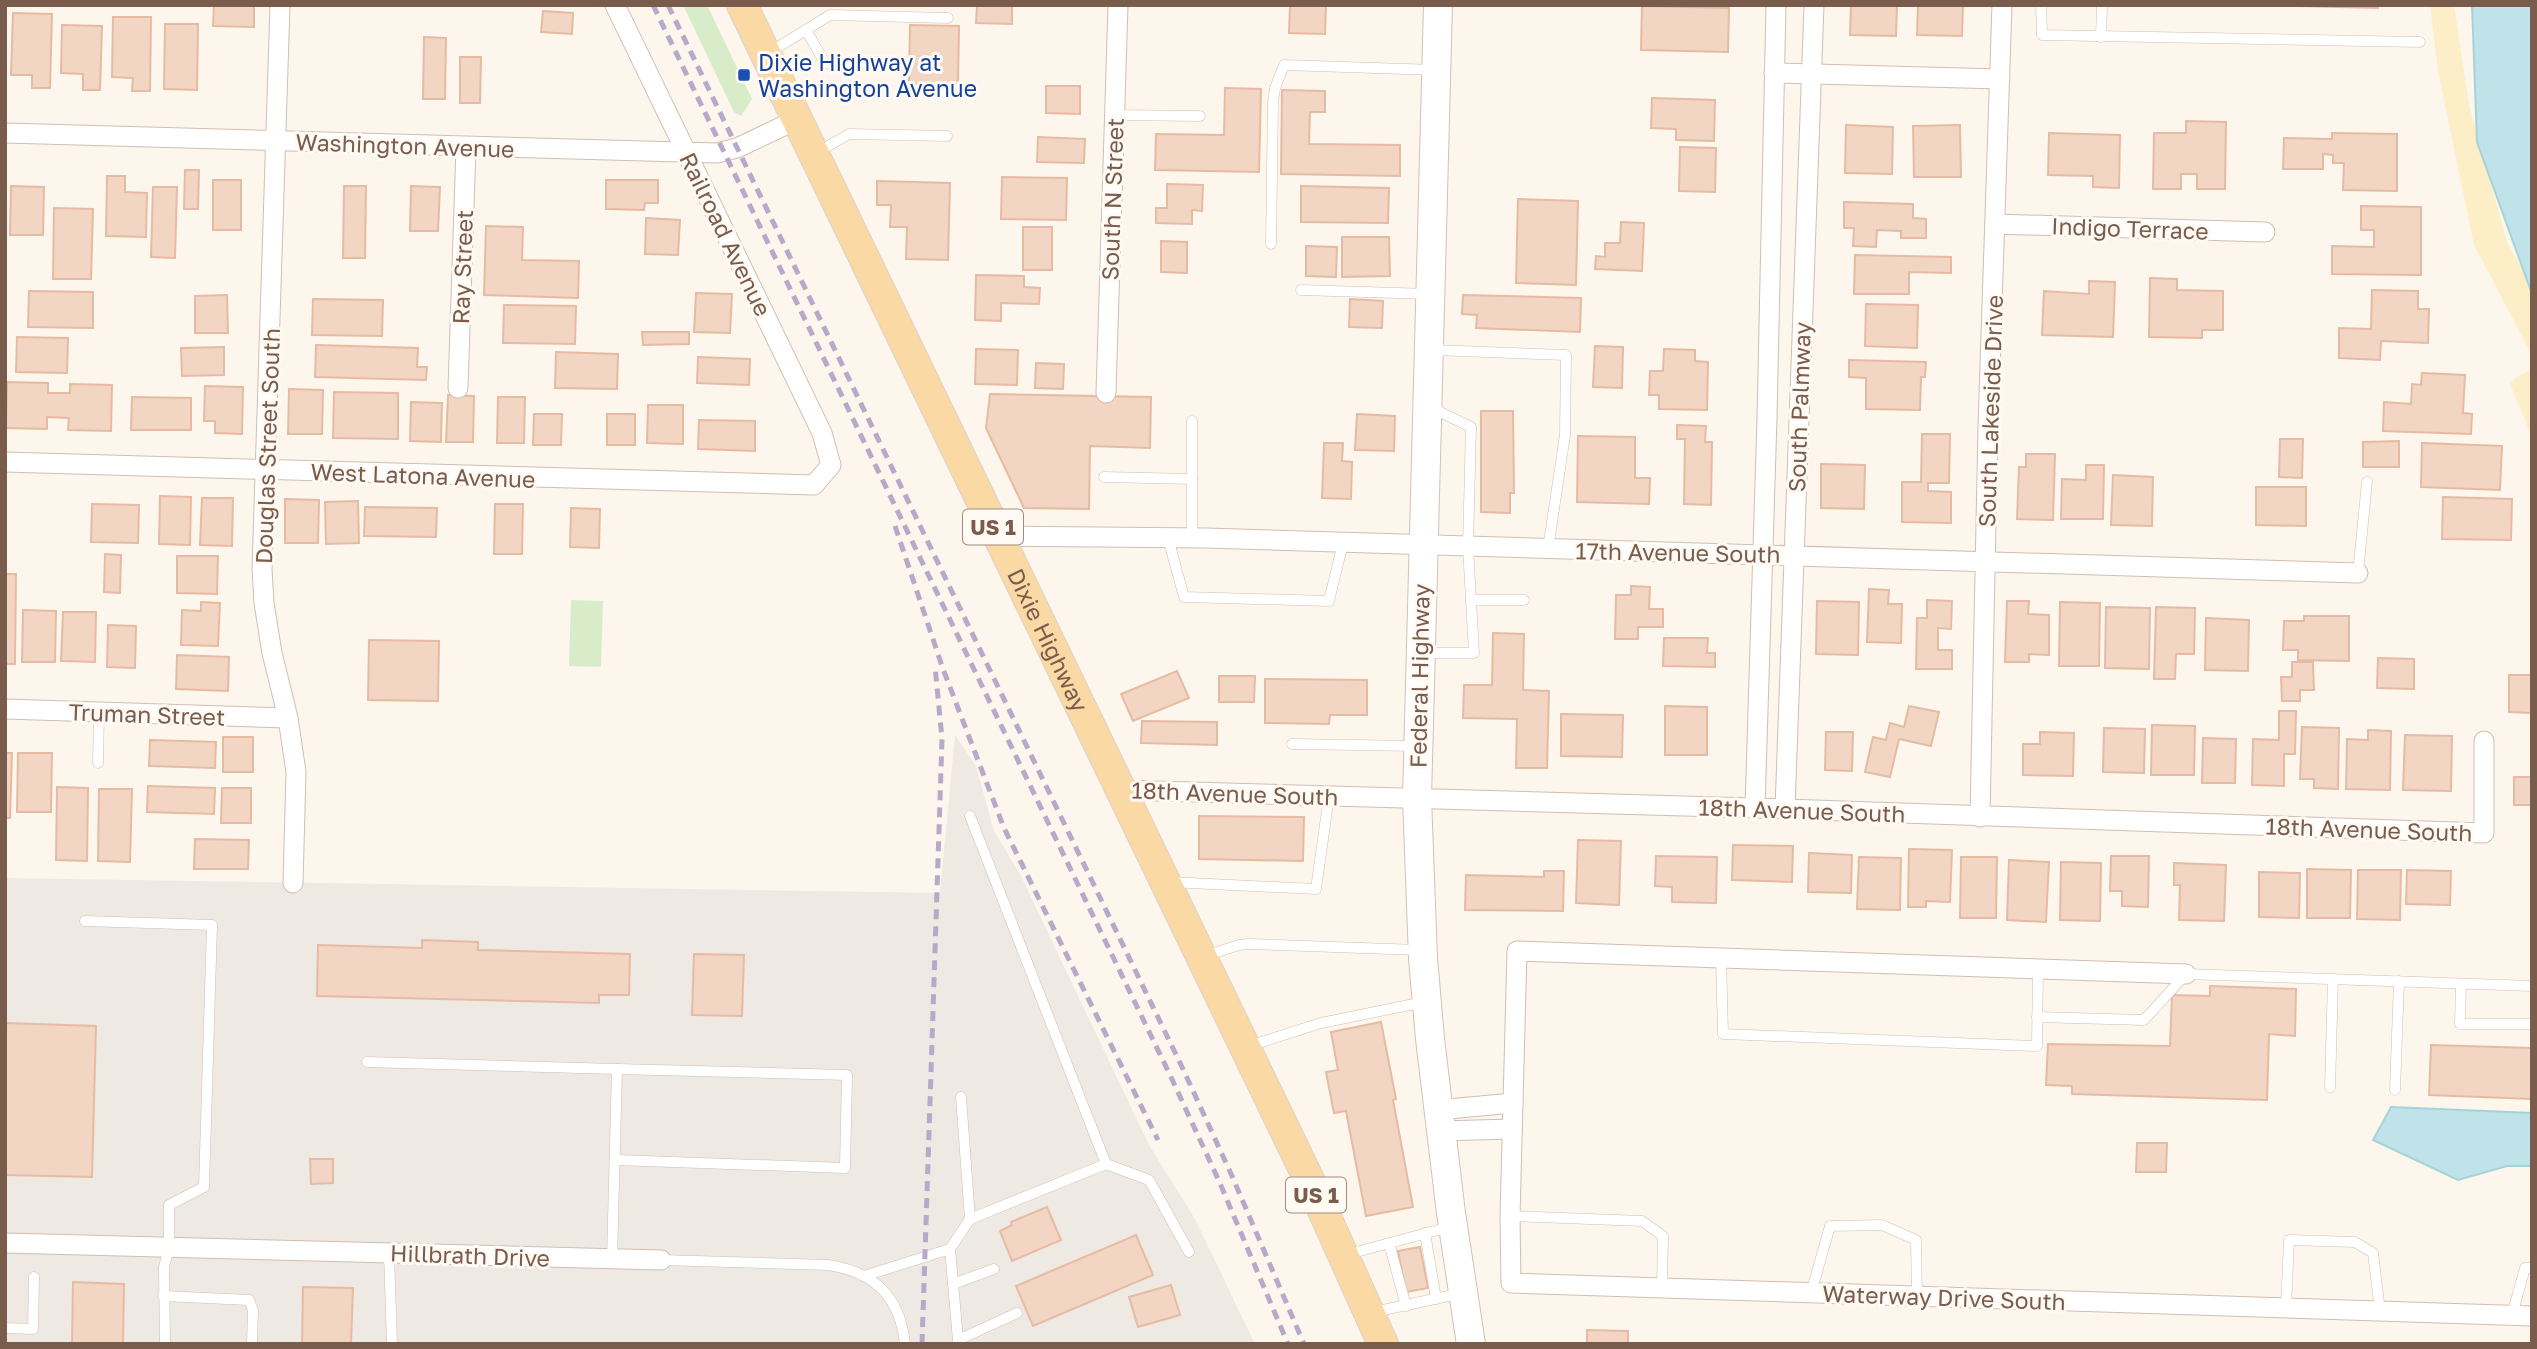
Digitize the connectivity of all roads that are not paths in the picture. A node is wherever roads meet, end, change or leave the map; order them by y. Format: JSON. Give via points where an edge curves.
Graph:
{"nodes":[{"id":1,"x":280,"y":5,"type":"edge"},
{"id":2,"x":615,"y":5,"type":"edge"},
{"id":3,"x":742,"y":5,"type":"edge"},
{"id":4,"x":1118,"y":5,"type":"edge"},
{"id":5,"x":1438,"y":5,"type":"edge"},
{"id":6,"x":1776,"y":5,"type":"edge"},
{"id":7,"x":1814,"y":5,"type":"edge"},
{"id":8,"x":2002,"y":5,"type":"edge"},
{"id":9,"x":2042,"y":5,"type":"edge"},
{"id":10,"x":2102,"y":5,"type":"edge"},
{"id":11,"x":948,"y":18,"type":"dead end"},
{"id":12,"x":806,"y":30,"type":"junction"},
{"id":13,"x":2101,"y":37,"type":"junction"},
{"id":14,"x":2420,"y":42,"type":"dead end"},
{"id":15,"x":766,"y":54,"type":"junction"},
{"id":16,"x":894,"y":64,"type":"dead end"},
{"id":17,"x":1436,"y":70,"type":"junction"},
{"id":18,"x":1774,"y":73,"type":"junction"},
{"id":19,"x":1812,"y":74,"type":"junction"},
{"id":20,"x":2000,"y":79,"type":"junction"},
{"id":21,"x":1114,"y":115,"type":"junction"},
{"id":22,"x":1200,"y":116,"type":"dead end"},
{"id":23,"x":798,"y":119,"type":"junction"},
{"id":24,"x":5,"y":133,"type":"edge"},
{"id":25,"x":947,"y":136,"type":"dead end"},
{"id":26,"x":276,"y":141,"type":"junction"},
{"id":27,"x":466,"y":146,"type":"junction"},
{"id":28,"x":686,"y":152,"type":"junction"},
{"id":29,"x":814,"y":154,"type":"junction"},
{"id":30,"x":1995,"y":224,"type":"junction"},
{"id":31,"x":2265,"y":232,"type":"dead end"},
{"id":32,"x":1271,"y":244,"type":"dead end"},
{"id":33,"x":1301,"y":290,"type":"dead end"},
{"id":34,"x":1429,"y":294,"type":"junction"},
{"id":35,"x":1428,"y":350,"type":"junction"},
{"id":36,"x":458,"y":388,"type":"dead end"},
{"id":37,"x":1106,"y":393,"type":"dead end"},
{"id":38,"x":1426,"y":405,"type":"junction"},
{"id":39,"x":1192,"y":421,"type":"dead end"},
{"id":40,"x":5,"y":462,"type":"edge"},
{"id":41,"x":831,"y":465,"type":"joint"},
{"id":42,"x":266,"y":470,"type":"junction"},
{"id":43,"x":1104,"y":477,"type":"dead end"},
{"id":44,"x":1192,"y":479,"type":"junction"},
{"id":45,"x":2367,"y":482,"type":"dead end"},
{"id":46,"x":998,"y":536,"type":"junction"},
{"id":47,"x":1168,"y":538,"type":"junction"},
{"id":48,"x":1192,"y":538,"type":"junction"},
{"id":49,"x":1343,"y":543,"type":"junction"},
{"id":50,"x":1422,"y":545,"type":"junction"},
{"id":51,"x":1468,"y":547,"type":"junction"},
{"id":52,"x":1548,"y":549,"type":"junction"},
{"id":53,"x":1763,"y":554,"type":"junction"},
{"id":54,"x":1794,"y":555,"type":"junction"},
{"id":55,"x":1986,"y":563,"type":"junction"},
{"id":56,"x":2358,"y":573,"type":"joint"},
{"id":57,"x":1471,"y":600,"type":"junction"},
{"id":58,"x":1524,"y":600,"type":"dead end"},
{"id":59,"x":1420,"y":653,"type":"junction"},
{"id":60,"x":5,"y":709,"type":"edge"},
{"id":61,"x":100,"y":712,"type":"junction"},
{"id":62,"x":288,"y":718,"type":"junction"},
{"id":63,"x":2484,"y":741,"type":"dead end"},
{"id":64,"x":1292,"y":744,"type":"dead end"},
{"id":65,"x":1418,"y":746,"type":"junction"},
{"id":66,"x":97,"y":763,"type":"dead end"},
{"id":67,"x":1120,"y":790,"type":"junction"},
{"id":68,"x":1329,"y":796,"type":"junction"},
{"id":69,"x":1417,"y":798,"type":"junction"},
{"id":70,"x":1755,"y":808,"type":"junction"},
{"id":71,"x":1786,"y":809,"type":"junction"},
{"id":72,"x":970,"y":816,"type":"dead end"},
{"id":73,"x":1980,"y":817,"type":"junction"},
{"id":74,"x":1164,"y":881,"type":"junction"},
{"id":75,"x":293,"y":883,"type":"dead end"},
{"id":76,"x":85,"y":920,"type":"dead end"},
{"id":77,"x":1423,"y":950,"type":"junction"},
{"id":78,"x":1201,"y":957,"type":"junction"},
{"id":79,"x":1721,"y":958,"type":"junction"},
{"id":80,"x":2038,"y":969,"type":"junction"},
{"id":81,"x":2186,"y":974,"type":"junction"},
{"id":82,"x":2333,"y":979,"type":"junction"},
{"id":83,"x":2399,"y":982,"type":"junction"},
{"id":84,"x":2461,"y":984,"type":"junction"},
{"id":85,"x":2532,"y":986,"type":"edge"},
{"id":86,"x":1426,"y":1001,"type":"junction"},
{"id":87,"x":2037,"y":1017,"type":"junction"},
{"id":88,"x":2532,"y":1024,"type":"edge"},
{"id":89,"x":1245,"y":1048,"type":"junction"},
{"id":90,"x":367,"y":1062,"type":"dead end"},
{"id":91,"x":617,"y":1069,"type":"junction"},
{"id":92,"x":2330,"y":1087,"type":"dead end"},
{"id":93,"x":2395,"y":1090,"type":"dead end"},
{"id":94,"x":961,"y":1097,"type":"dead end"},
{"id":95,"x":1513,"y":1103,"type":"junction"},
{"id":96,"x":1438,"y":1120,"type":"junction"},
{"id":97,"x":1512,"y":1129,"type":"junction"},
{"id":98,"x":615,"y":1160,"type":"junction"},
{"id":99,"x":1106,"y":1164,"type":"junction"},
{"id":100,"x":1510,"y":1216,"type":"junction"},
{"id":101,"x":970,"y":1219,"type":"junction"},
{"id":102,"x":1453,"y":1228,"type":"junction"},
{"id":103,"x":1425,"y":1233,"type":"junction"},
{"id":104,"x":5,"y":1242,"type":"edge"},
{"id":105,"x":1389,"y":1243,"type":"junction"},
{"id":106,"x":169,"y":1247,"type":"junction"},
{"id":107,"x":950,"y":1249,"type":"junction"},
{"id":108,"x":1189,"y":1252,"type":"dead end"},
{"id":109,"x":389,"y":1253,"type":"junction"},
{"id":110,"x":1344,"y":1255,"type":"junction"},
{"id":111,"x":612,"y":1259,"type":"junction"},
{"id":112,"x":660,"y":1260,"type":"joint"},
{"id":113,"x":2532,"y":1268,"type":"edge"},
{"id":114,"x":994,"y":1269,"type":"dead end"},
{"id":115,"x":864,"y":1276,"type":"junction"},
{"id":116,"x":34,"y":1277,"type":"dead end"},
{"id":117,"x":953,"y":1284,"type":"junction"},
{"id":118,"x":1662,"y":1287,"type":"junction"},
{"id":119,"x":1811,"y":1293,"type":"junction"},
{"id":120,"x":163,"y":1296,"type":"junction"},
{"id":121,"x":1450,"y":1296,"type":"junction"},
{"id":122,"x":1917,"y":1296,"type":"junction"},
{"id":123,"x":1406,"y":1306,"type":"junction"},
{"id":124,"x":2287,"y":1308,"type":"junction"},
{"id":125,"x":2380,"y":1311,"type":"junction"},
{"id":126,"x":1370,"y":1312,"type":"junction"},
{"id":127,"x":1017,"y":1313,"type":"dead end"},
{"id":128,"x":2522,"y":1316,"type":"edge"},
{"id":129,"x":5,"y":1328,"type":"edge"},
{"id":130,"x":165,"y":1344,"type":"edge"},
{"id":131,"x":252,"y":1344,"type":"edge"},
{"id":132,"x":392,"y":1344,"type":"edge"},
{"id":133,"x":905,"y":1344,"type":"edge"},
{"id":134,"x":1383,"y":1344,"type":"edge"},
{"id":135,"x":1471,"y":1344,"type":"edge"}],
"edges":[{"from":1,"to":26,"type":"street","name":"Douglas Street South"},
{"from":2,"to":28,"type":"street","name":"Railroad Avenue"},
{"from":3,"to":15,"type":"main road","name":"Dixie Highway","number":"US 1"},
{"from":4,"to":21,"type":"street","name":"South N Street"},
{"from":5,"to":17,"type":"main road","name":"Federal Highway"},
{"from":6,"to":18,"type":"street","name":"South Palmway"},
{"from":7,"to":19,"type":"street","name":"South Palmway"},
{"from":8,"to":20,"type":"street","name":"South Lakeside Drive"},
{"from":9,"to":13,"type":"lane","via":[[2042,36]]},
{"from":10,"to":13,"type":"lane"},
{"from":11,"to":12,"type":"lane","via":[[830,15]]},
{"from":12,"to":15,"type":"lane"},
{"from":12,"to":16,"type":"lane","via":[[825,63]]},
{"from":13,"to":14,"type":"lane"},
{"from":15,"to":23,"type":"main road","name":"Dixie Highway","number":"US 1"},
{"from":17,"to":32,"type":"lane","via":[[1284,65],[1273,102]]},
{"from":17,"to":34,"type":"main road","name":"Federal Highway"},
{"from":18,"to":19,"type":"street"},
{"from":18,"to":53,"type":"street","name":"South Palmway"},
{"from":19,"to":20,"type":"street"},
{"from":19,"to":54,"type":"street","name":"South Palmway"},
{"from":20,"to":30,"type":"street","name":"South Lakeside Drive"},
{"from":21,"to":22,"type":"lane"},
{"from":21,"to":37,"type":"street","name":"South N Street"},
{"from":23,"to":28,"type":"street","name":"Washington Avenue","via":[[737,148]]},
{"from":23,"to":29,"type":"main road","name":"Dixie Highway","number":"US 1"},
{"from":24,"to":26,"type":"street","name":"Washington Avenue"},
{"from":25,"to":29,"type":"lane","via":[[849,134]]},
{"from":26,"to":27,"type":"street","name":"Washington Avenue"},
{"from":26,"to":42,"type":"street","name":"Douglas Street South"},
{"from":27,"to":28,"type":"street","name":"Washington Avenue"},
{"from":27,"to":36,"type":"street","name":"Ray Street"},
{"from":28,"to":41,"type":"street","name":"Railroad Avenue","via":[[822,433]]},
{"from":29,"to":46,"type":"main road","name":"Dixie Highway","number":"US 1"},
{"from":30,"to":31,"type":"street","name":"Indigo Terrace"},
{"from":30,"to":55,"type":"street","name":"South Lakeside Drive"},
{"from":33,"to":34,"type":"lane"},
{"from":34,"to":35,"type":"main road","name":"Federal Highway"},
{"from":35,"to":38,"type":"main road","name":"Federal Highway"},
{"from":35,"to":52,"type":"lane","via":[[1566,355],[1565,435]]},
{"from":38,"to":50,"type":"main road","name":"Federal Highway"},
{"from":38,"to":51,"type":"lane","via":[[1471,427]]},
{"from":39,"to":44,"type":"lane"},
{"from":40,"to":42,"type":"street","name":"West Latona Avenue"},
{"from":41,"to":42,"type":"street","name":"West Latona Avenue","via":[[814,485]]},
{"from":42,"to":62,"type":"street","name":"Douglas Street South","via":[[264,603]]},
{"from":43,"to":44,"type":"lane"},
{"from":44,"to":48,"type":"lane"},
{"from":45,"to":56,"type":"lane"},
{"from":46,"to":47,"type":"street","name":"17th Avenue South"},
{"from":46,"to":67,"type":"main road","name":"Dixie Highway","number":"US 1"},
{"from":47,"to":48,"type":"street","name":"17th Avenue South"},
{"from":47,"to":49,"type":"lane","via":[[1184,597],[1329,601]]},
{"from":48,"to":49,"type":"street","name":"17th Avenue South"},
{"from":49,"to":50,"type":"street","name":"17th Avenue South"},
{"from":50,"to":51,"type":"street","name":"17th Avenue South"},
{"from":50,"to":59,"type":"main road","name":"Federal Highway"},
{"from":51,"to":52,"type":"street","name":"17th Avenue South"},
{"from":51,"to":57,"type":"lane"},
{"from":52,"to":53,"type":"street","name":"17th Avenue South"},
{"from":53,"to":54,"type":"street","name":"17th Avenue South"},
{"from":53,"to":70,"type":"street","name":"South Palmway"},
{"from":54,"to":55,"type":"street","name":"17th Avenue South"},
{"from":54,"to":71,"type":"street","name":"South Palmway"},
{"from":55,"to":56,"type":"street","name":"17th Avenue South"},
{"from":55,"to":73,"type":"street","name":"South Lakeside Drive"},
{"from":57,"to":58,"type":"lane"},
{"from":57,"to":59,"type":"lane","via":[[1474,653]]},
{"from":59,"to":65,"type":"main road","name":"Federal Highway"},
{"from":60,"to":61,"type":"street","name":"Truman Street"},
{"from":61,"to":62,"type":"street","name":"Truman Street"},
{"from":61,"to":66,"type":"lane"},
{"from":62,"to":75,"type":"street","name":"Douglas Street South","via":[[296,772]]},
{"from":63,"to":73,"type":"street","name":"18th Avenue South","via":[[2484,833]]},
{"from":64,"to":65,"type":"lane"},
{"from":65,"to":69,"type":"main road","name":"Federal Highway"},
{"from":67,"to":68,"type":"street","name":"18th Avenue South"},
{"from":67,"to":74,"type":"main road","name":"Dixie Highway","number":"US 1"},
{"from":68,"to":69,"type":"street","name":"18th Avenue South"},
{"from":68,"to":74,"type":"lane","via":[[1316,888]]},
{"from":69,"to":70,"type":"street","name":"18th Avenue South"},
{"from":69,"to":77,"type":"main road","name":"Federal Highway"},
{"from":70,"to":71,"type":"street","name":"18th Avenue South"},
{"from":71,"to":73,"type":"street","name":"18th Avenue South"},
{"from":72,"to":99,"type":"lane"},
{"from":74,"to":78,"type":"main road","name":"Dixie Highway","number":"US 1"},
{"from":76,"to":106,"type":"lane","via":[[212,925],[204,1187],[169,1205]]},
{"from":77,"to":78,"type":"lane","via":[[1249,944]]},
{"from":77,"to":86,"type":"main road","name":"Federal Highway"},
{"from":78,"to":89,"type":"main road","name":"Dixie Highway","number":"US 1"},
{"from":79,"to":80,"type":"street"},
{"from":79,"to":87,"type":"lane","via":[[1723,1034],[2037,1046]]},
{"from":79,"to":95,"type":"street","name":"Waterway Drive South","via":[[1517,951]]},
{"from":80,"to":81,"type":"street"},
{"from":80,"to":87,"type":"lane"},
{"from":81,"to":82,"type":"lane"},
{"from":81,"to":87,"type":"lane","via":[[2144,1020]]},
{"from":82,"to":83,"type":"lane"},
{"from":82,"to":92,"type":"lane"},
{"from":83,"to":84,"type":"lane"},
{"from":83,"to":93,"type":"lane"},
{"from":84,"to":85,"type":"lane"},
{"from":84,"to":88,"type":"lane","via":[[2460,1024]]},
{"from":86,"to":89,"type":"lane","via":[[1321,1023]]},
{"from":86,"to":96,"type":"main road","name":"Federal Highway"},
{"from":89,"to":110,"type":"main road","number":"US 1"},
{"from":90,"to":91,"type":"lane"},
{"from":91,"to":98,"type":"lane"},
{"from":91,"to":98,"type":"lane","via":[[847,1075],[846,1155],[845,1168]]},
{"from":94,"to":101,"type":"lane"},
{"from":95,"to":96,"type":"street"},
{"from":95,"to":97,"type":"street","name":"Waterway Drive South"},
{"from":96,"to":97,"type":"street"},
{"from":96,"to":102,"type":"main road","name":"Federal Highway"},
{"from":97,"to":100,"type":"street","name":"Waterway Drive South"},
{"from":98,"to":111,"type":"lane"},
{"from":99,"to":101,"type":"lane"},
{"from":99,"to":108,"type":"lane","via":[[1149,1180]]},
{"from":100,"to":118,"type":"lane","via":[[1642,1221],[1663,1236]]},
{"from":100,"to":118,"type":"street","name":"Waterway Drive South","via":[[1511,1283]]},
{"from":101,"to":107,"type":"lane"},
{"from":102,"to":103,"type":"lane"},
{"from":102,"to":121,"type":"main road","name":"Federal Highway"},
{"from":103,"to":105,"type":"lane"},
{"from":103,"to":121,"type":"lane"},
{"from":104,"to":106,"type":"street","name":"Hillbrath Drive"},
{"from":105,"to":110,"type":"lane"},
{"from":105,"to":123,"type":"lane"},
{"from":106,"to":109,"type":"street","name":"Hillbrath Drive"},
{"from":106,"to":120,"type":"lane"},
{"from":107,"to":115,"type":"lane"},
{"from":107,"to":117,"type":"lane"},
{"from":109,"to":111,"type":"street","name":"Hillbrath Drive"},
{"from":109,"to":132,"type":"lane"},
{"from":110,"to":126,"type":"main road","number":"US 1"},
{"from":111,"to":112,"type":"street","name":"Hillbrath Drive"},
{"from":112,"to":115,"type":"lane","name":"Hillbrath Drive","via":[[828,1265]]},
{"from":113,"to":128,"type":"lane","via":[[2525,1268]]},
{"from":114,"to":117,"type":"lane"},
{"from":115,"to":133,"type":"lane","name":"Hillbrath Drive","via":[[893,1302]]},
{"from":116,"to":129,"type":"lane","via":[[33,1329]]},
{"from":117,"to":127,"type":"lane","via":[[958,1340]]},
{"from":118,"to":119,"type":"street","name":"Waterway Drive South"},
{"from":119,"to":122,"type":"street","name":"Waterway Drive South"},
{"from":119,"to":122,"type":"lane","via":[[1830,1226],[1882,1225],[1916,1240]]},
{"from":120,"to":130,"type":"lane"},
{"from":120,"to":131,"type":"lane","via":[[249,1300]]},
{"from":121,"to":123,"type":"lane"},
{"from":121,"to":135,"type":"main road","name":"Federal Highway"},
{"from":122,"to":124,"type":"street","name":"Waterway Drive South"},
{"from":123,"to":126,"type":"lane"},
{"from":124,"to":125,"type":"street","name":"Waterway Drive South"},
{"from":124,"to":125,"type":"lane","via":[[2289,1240],[2342,1241],[2355,1242],[2373,1253]]},
{"from":125,"to":128,"type":"street","name":"Waterway Drive South"},
{"from":126,"to":134,"type":"main road","number":"US 1"}]}
